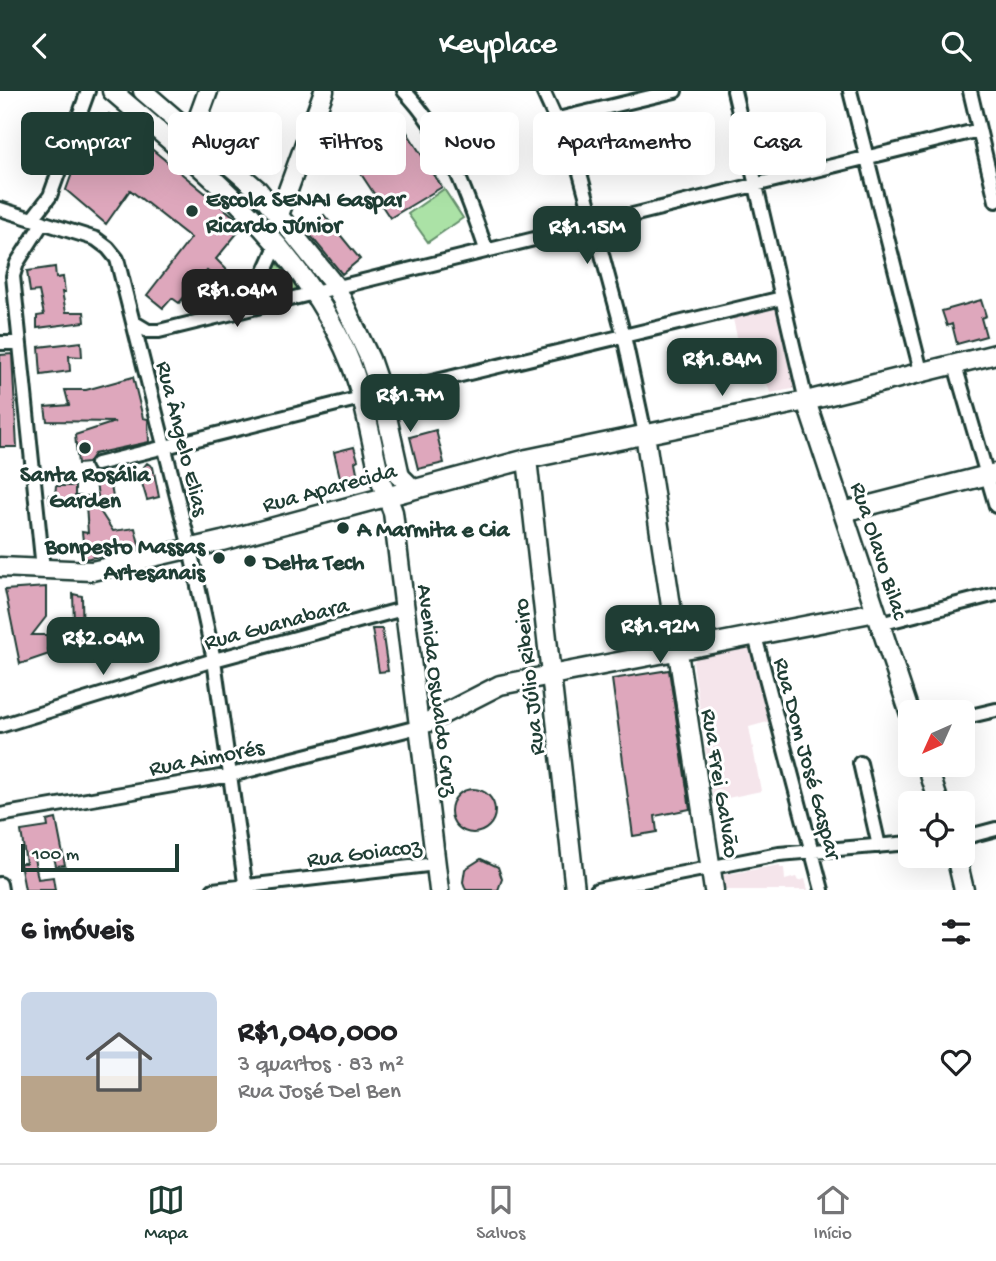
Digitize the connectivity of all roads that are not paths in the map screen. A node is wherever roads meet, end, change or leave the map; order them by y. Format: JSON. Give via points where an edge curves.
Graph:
{"nodes":[{"id":1,"x":88,"y":91,"type":"edge"},
{"id":2,"x":113,"y":91,"type":"edge"},
{"id":3,"x":143,"y":91,"type":"edge"},
{"id":4,"x":208,"y":91,"type":"edge"},
{"id":5,"x":324,"y":91,"type":"edge"},
{"id":6,"x":404,"y":91,"type":"edge"},
{"id":7,"x":543,"y":91,"type":"edge"},
{"id":8,"x":675,"y":91,"type":"edge"},
{"id":9,"x":734,"y":91,"type":"edge"},
{"id":10,"x":850,"y":91,"type":"edge"},
{"id":11,"x":970,"y":91,"type":"edge"},
{"id":12,"x":169,"y":112,"type":"edge"},
{"id":13,"x":200,"y":112,"type":"edge"},
{"id":14,"x":554,"y":112,"type":"edge"},
{"id":15,"x":587,"y":112,"type":"edge"},
{"id":16,"x":979,"y":129,"type":"junction"},
{"id":17,"x":866,"y":157,"type":"junction"},
{"id":18,"x":241,"y":175,"type":"edge"},
{"id":19,"x":581,"y":175,"type":"edge"},
{"id":20,"x":755,"y":184,"type":"junction"},
{"id":21,"x":996,"y":201,"type":"edge"},
{"id":22,"x":0,"y":209,"type":"edge"},
{"id":23,"x":279,"y":215,"type":"junction"},
{"id":24,"x":43,"y":221,"type":"junction"},
{"id":25,"x":593,"y":223,"type":"junction"},
{"id":26,"x":277,"y":243,"type":"junction"},
{"id":27,"x":486,"y":249,"type":"junction"},
{"id":28,"x":336,"y":287,"type":"junction"},
{"id":29,"x":314,"y":293,"type":"junction"},
{"id":30,"x":782,"y":298,"type":"junction"},
{"id":31,"x":247,"y":309,"type":"junction"},
{"id":32,"x":133,"y":322,"type":"junction"},
{"id":33,"x":153,"y":332,"type":"junction"},
{"id":34,"x":624,"y":336,"type":"junction"},
{"id":35,"x":0,"y":343,"type":"edge"},
{"id":36,"x":18,"y":343,"type":"junction"},
{"id":37,"x":141,"y":354,"type":"junction"},
{"id":38,"x":996,"y":354,"type":"edge"},
{"id":39,"x":954,"y":362,"type":"junction"},
{"id":40,"x":921,"y":371,"type":"junction"},
{"id":41,"x":382,"y":394,"type":"junction"},
{"id":42,"x":361,"y":398,"type":"junction"},
{"id":43,"x":806,"y":401,"type":"junction"},
{"id":44,"x":645,"y":434,"type":"junction"},
{"id":45,"x":163,"y":446,"type":"junction"},
{"id":46,"x":527,"y":459,"type":"junction"},
{"id":47,"x":97,"y":464,"type":"dead end"},
{"id":48,"x":991,"y":474,"type":"edge"},
{"id":49,"x":413,"y":489,"type":"junction"},
{"id":50,"x":387,"y":496,"type":"junction"},
{"id":51,"x":996,"y":506,"type":"edge"},
{"id":52,"x":843,"y":512,"type":"junction"},
{"id":53,"x":190,"y":549,"type":"junction"},
{"id":54,"x":0,"y":567,"type":"edge"},
{"id":55,"x":43,"y":569,"type":"junction"},
{"id":56,"x":996,"y":594,"type":"edge"},
{"id":57,"x":403,"y":609,"type":"junction"},
{"id":58,"x":878,"y":618,"type":"junction"},
{"id":59,"x":755,"y":636,"type":"junction"},
{"id":60,"x":678,"y":652,"type":"junction"},
{"id":61,"x":214,"y":660,"type":"junction"},
{"id":62,"x":551,"y":675,"type":"junction"},
{"id":63,"x":905,"y":700,"type":"edge"},
{"id":64,"x":996,"y":710,"type":"edge"},
{"id":65,"x":975,"y":715,"type":"edge"},
{"id":66,"x":0,"y":726,"type":"edge"},
{"id":67,"x":418,"y":727,"type":"junction"},
{"id":68,"x":860,"y":763,"type":"dead end"},
{"id":69,"x":231,"y":775,"type":"junction"},
{"id":70,"x":0,"y":815,"type":"edge"},
{"id":71,"x":996,"y":829,"type":"edge"},
{"id":72,"x":975,"y":835,"type":"edge"},
{"id":73,"x":898,"y":844,"type":"edge"},
{"id":74,"x":879,"y":846,"type":"junction"},
{"id":75,"x":812,"y":850,"type":"junction"},
{"id":76,"x":436,"y":864,"type":"junction"},
{"id":77,"x":710,"y":867,"type":"junction"},
{"id":78,"x":959,"y":868,"type":"edge"},
{"id":79,"x":0,"y":884,"type":"edge"},
{"id":80,"x":245,"y":888,"type":"edge"},
{"id":81,"x":1,"y":890,"type":"edge"},
{"id":82,"x":213,"y":890,"type":"edge"},
{"id":83,"x":439,"y":890,"type":"edge"},
{"id":84,"x":575,"y":890,"type":"edge"},
{"id":85,"x":597,"y":890,"type":"edge"},
{"id":86,"x":714,"y":890,"type":"edge"},
{"id":87,"x":822,"y":890,"type":"edge"},
{"id":88,"x":964,"y":890,"type":"edge"}],
"edges":[{"from":1,"to":24,"type":"street"},
{"from":2,"to":26,"type":"main road","name":"Avenida Oswaldo Cruz","via":[[217,182]]},
{"from":3,"to":12,"type":"main road"},
{"from":4,"to":13,"type":"main road"},
{"from":5,"to":23,"type":"main road"},
{"from":6,"to":27,"type":"street","via":[[440,140],[463,182]]},
{"from":7,"to":14,"type":"street"},
{"from":8,"to":15,"type":"street"},
{"from":9,"to":20,"type":"street"},
{"from":10,"to":17,"type":"street"},
{"from":11,"to":16,"type":"street"},
{"from":16,"to":17,"type":"street"},
{"from":16,"to":21,"type":"street"},
{"from":17,"to":20,"type":"street"},
{"from":17,"to":40,"type":"street"},
{"from":18,"to":23,"type":"main road"},
{"from":19,"to":25,"type":"street"},
{"from":20,"to":25,"type":"street"},
{"from":20,"to":30,"type":"street"},
{"from":22,"to":24,"type":"street","name":"Rua Ângelo Elias"},
{"from":23,"to":28,"type":"main road"},
{"from":24,"to":32,"type":"street","name":"Rua Ângelo Elias","via":[[96,239],[108,248],[117,260]]},
{"from":24,"to":36,"type":"street","via":[[14,268]]},
{"from":25,"to":27,"type":"street"},
{"from":25,"to":34,"type":"street"},
{"from":26,"to":29,"type":"main road","name":"Avenida Oswaldo Cruz"},
{"from":26,"to":31,"type":"street"},
{"from":27,"to":28,"type":"street"},
{"from":28,"to":29,"type":"street"},
{"from":28,"to":41,"type":"main road"},
{"from":29,"to":31,"type":"street"},
{"from":29,"to":42,"type":"main road","name":"Avenida Oswaldo Cruz","via":[[351,364]]},
{"from":30,"to":34,"type":"street"},
{"from":30,"to":43,"type":"street"},
{"from":31,"to":33,"type":"street"},
{"from":32,"to":33,"type":"street"},
{"from":32,"to":37,"type":"street","name":"Rua Ângelo Elias"},
{"from":33,"to":37,"type":"street"},
{"from":34,"to":41,"type":"street"},
{"from":34,"to":44,"type":"street"},
{"from":35,"to":36,"type":"street"},
{"from":36,"to":55,"type":"street"},
{"from":37,"to":45,"type":"street","name":"Rua Ângelo Elias"},
{"from":38,"to":39,"type":"main road","name":"Rua Aparecida"},
{"from":39,"to":40,"type":"main road","name":"Rua Aparecida"},
{"from":39,"to":48,"type":"street"},
{"from":40,"to":43,"type":"main road","name":"Rua Aparecida"},
{"from":41,"to":49,"type":"main road","via":[[400,476]]},
{"from":42,"to":45,"type":"street"},
{"from":42,"to":50,"type":"main road","name":"Avenida Oswaldo Cruz"},
{"from":43,"to":44,"type":"main road","name":"Rua Aparecida"},
{"from":43,"to":52,"type":"main road","name":"Rua Olavo Bilac"},
{"from":44,"to":46,"type":"main road","name":"Rua Aparecida"},
{"from":44,"to":60,"type":"main road","name":"Rua Frei Galvão"},
{"from":45,"to":47,"type":"street"},
{"from":45,"to":53,"type":"street","name":"Rua Ângelo Elias"},
{"from":46,"to":49,"type":"main road","name":"Rua Aparecida"},
{"from":46,"to":62,"type":"main road","name":"Rua Júlio Ribeiro"},
{"from":48,"to":51,"type":"street"},
{"from":48,"to":52,"type":"main road"},
{"from":49,"to":50,"type":"main road","name":"Rua Aparecida"},
{"from":50,"to":53,"type":"main road","name":"Rua Aparecida"},
{"from":50,"to":57,"type":"main road","name":"Avenida Oswaldo Cruz","via":[[393,512]]},
{"from":52,"to":58,"type":"main road","name":"Rua Olavo Bilac"},
{"from":53,"to":55,"type":"main road","name":"Rua Aparecida","via":[[92,571]]},
{"from":53,"to":61,"type":"street","name":"Rua Ângelo Elias"},
{"from":54,"to":55,"type":"main road","name":"Rua Aparecida"},
{"from":56,"to":58,"type":"street"},
{"from":57,"to":61,"type":"street","name":"Rua Guanabara"},
{"from":57,"to":67,"type":"main road","name":"Avenida Oswaldo Cruz"},
{"from":58,"to":59,"type":"main road"},
{"from":58,"to":63,"type":"main road","name":"Rua Olavo Bilac"},
{"from":59,"to":60,"type":"main road"},
{"from":59,"to":75,"type":"street","name":"Rua Dom José Gaspar"},
{"from":60,"to":62,"type":"main road"},
{"from":60,"to":77,"type":"main road","name":"Rua Frei Galvão"},
{"from":61,"to":66,"type":"street","name":"Rua Guanabara"},
{"from":61,"to":69,"type":"street","name":"Rua Ângelo Elias"},
{"from":62,"to":67,"type":"main road","via":[[500,685]]},
{"from":62,"to":84,"type":"main road","name":"Rua Júlio Ribeiro"},
{"from":64,"to":65,"type":"street"},
{"from":67,"to":69,"type":"street","name":"Rua Aimorés"},
{"from":67,"to":76,"type":"main road","name":"Avenida Oswaldo Cruz"},
{"from":68,"to":74,"type":"street"},
{"from":69,"to":70,"type":"street","name":"Rua Aimorés"},
{"from":69,"to":80,"type":"street","name":"Rua Ângelo Elias"},
{"from":71,"to":72,"type":"street"},
{"from":73,"to":74,"type":"street"},
{"from":74,"to":75,"type":"street"},
{"from":75,"to":77,"type":"street"},
{"from":75,"to":87,"type":"street","name":"Rua Dom José Gaspar"},
{"from":76,"to":80,"type":"street","name":"Rua Goiacoz"},
{"from":76,"to":83,"type":"main road","name":"Avenida Oswaldo Cruz"},
{"from":77,"to":85,"type":"street"},
{"from":77,"to":86,"type":"main road","name":"Rua Frei Galvão"},
{"from":78,"to":88,"type":"main road"},
{"from":79,"to":81,"type":"street"},
{"from":80,"to":82,"type":"street","name":"Rua Goiacoz"}]}
